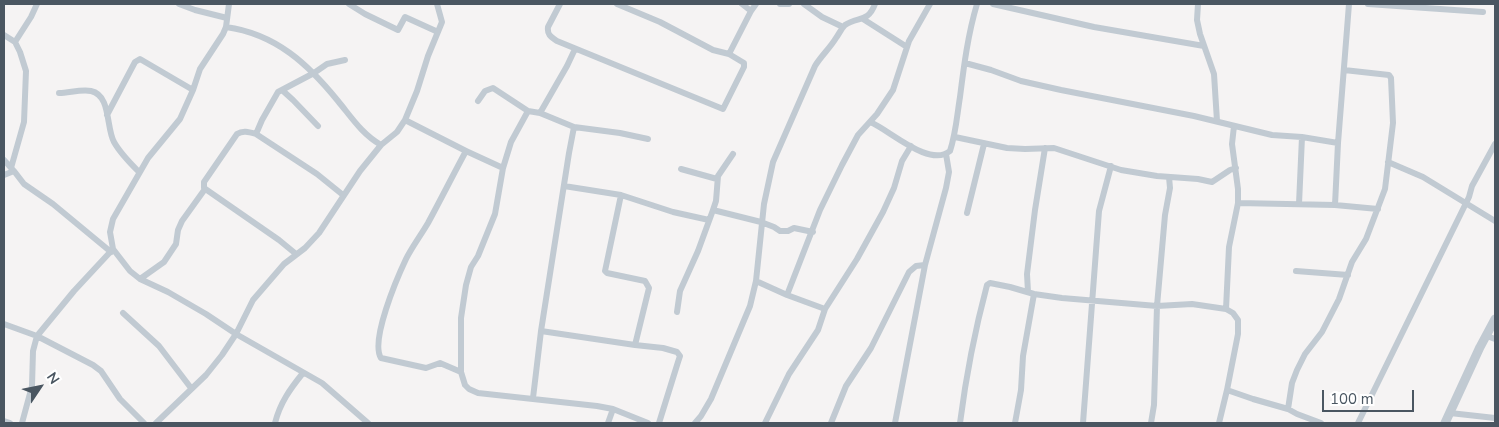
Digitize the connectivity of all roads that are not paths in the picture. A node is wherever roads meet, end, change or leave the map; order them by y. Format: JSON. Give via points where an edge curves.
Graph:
{"nodes":[{"id":1,"x":37,"y":4,"type":"edge"},
{"id":2,"x":179,"y":4,"type":"edge"},
{"id":3,"x":229,"y":4,"type":"edge"},
{"id":4,"x":349,"y":4,"type":"edge"},
{"id":5,"x":437,"y":4,"type":"edge"},
{"id":6,"x":560,"y":4,"type":"edge"},
{"id":7,"x":617,"y":4,"type":"edge"},
{"id":8,"x":742,"y":4,"type":"edge"},
{"id":9,"x":756,"y":4,"type":"edge"},
{"id":10,"x":780,"y":4,"type":"edge"},
{"id":11,"x":788,"y":4,"type":"edge"},
{"id":12,"x":804,"y":4,"type":"edge"},
{"id":13,"x":875,"y":4,"type":"edge"},
{"id":14,"x":930,"y":4,"type":"edge"},
{"id":15,"x":978,"y":4,"type":"edge"},
{"id":16,"x":993,"y":4,"type":"edge"},
{"id":17,"x":1198,"y":4,"type":"edge"},
{"id":18,"x":1349,"y":4,"type":"edge"},
{"id":19,"x":1368,"y":4,"type":"edge"},
{"id":20,"x":751,"y":11,"type":"junction"},
{"id":21,"x":1483,"y":12,"type":"dead end"},
{"id":22,"x":226,"y":18,"type":"junction"},
{"id":23,"x":863,"y":19,"type":"junction"},
{"id":24,"x":843,"y":27,"type":"junction"},
{"id":25,"x":226,"y":28,"type":"junction"},
{"id":26,"x":438,"y":32,"type":"junction"},
{"id":27,"x":4,"y":36,"type":"edge"},
{"id":28,"x":15,"y":42,"type":"junction"},
{"id":29,"x":1204,"y":46,"type":"junction"},
{"id":30,"x":907,"y":47,"type":"junction"},
{"id":31,"x":575,"y":49,"type":"junction"},
{"id":32,"x":729,"y":54,"type":"junction"},
{"id":33,"x":345,"y":60,"type":"dead end"},
{"id":34,"x":965,"y":63,"type":"junction"},
{"id":35,"x":1344,"y":70,"type":"junction"},
{"id":36,"x":314,"y":73,"type":"junction"},
{"id":37,"x":193,"y":90,"type":"junction"},
{"id":38,"x":282,"y":90,"type":"junction"},
{"id":39,"x":59,"y":93,"type":"dead end"},
{"id":40,"x":478,"y":101,"type":"dead end"},
{"id":41,"x":528,"y":111,"type":"junction"},
{"id":42,"x":540,"y":114,"type":"junction"},
{"id":43,"x":108,"y":116,"type":"junction"},
{"id":44,"x":405,"y":120,"type":"junction"},
{"id":45,"x":1217,"y":121,"type":"junction"},
{"id":46,"x":870,"y":122,"type":"junction"},
{"id":47,"x":318,"y":126,"type":"dead end"},
{"id":48,"x":1234,"y":126,"type":"junction"},
{"id":49,"x":574,"y":127,"type":"junction"},
{"id":50,"x":256,"y":134,"type":"junction"},
{"id":51,"x":955,"y":137,"type":"junction"},
{"id":52,"x":1302,"y":137,"type":"junction"},
{"id":53,"x":648,"y":139,"type":"dead end"},
{"id":54,"x":1338,"y":143,"type":"junction"},
{"id":55,"x":984,"y":144,"type":"junction"},
{"id":56,"x":1495,"y":144,"type":"edge"},
{"id":57,"x":381,"y":145,"type":"junction"},
{"id":58,"x":910,"y":146,"type":"junction"},
{"id":59,"x":1045,"y":148,"type":"junction"},
{"id":60,"x":466,"y":151,"type":"junction"},
{"id":61,"x":733,"y":154,"type":"dead end"},
{"id":62,"x":946,"y":154,"type":"junction"},
{"id":63,"x":4,"y":160,"type":"edge"},
{"id":64,"x":1388,"y":162,"type":"junction"},
{"id":65,"x":1110,"y":166,"type":"junction"},
{"id":66,"x":503,"y":168,"type":"junction"},
{"id":67,"x":681,"y":168,"type":"dead end"},
{"id":68,"x":1236,"y":168,"type":"junction"},
{"id":69,"x":12,"y":170,"type":"junction"},
{"id":70,"x":139,"y":172,"type":"junction"},
{"id":71,"x":4,"y":175,"type":"edge"},
{"id":72,"x":1169,"y":177,"type":"junction"},
{"id":73,"x":717,"y":179,"type":"junction"},
{"id":74,"x":564,"y":186,"type":"junction"},
{"id":75,"x":206,"y":189,"type":"junction"},
{"id":76,"x":621,"y":195,"type":"junction"},
{"id":77,"x":343,"y":196,"type":"junction"},
{"id":78,"x":1465,"y":202,"type":"junction"},
{"id":79,"x":1238,"y":203,"type":"junction"},
{"id":80,"x":1299,"y":204,"type":"junction"},
{"id":81,"x":1335,"y":204,"type":"junction"},
{"id":82,"x":712,"y":210,"type":"junction"},
{"id":83,"x":1378,"y":210,"type":"junction"},
{"id":84,"x":967,"y":213,"type":"dead end"},
{"id":85,"x":709,"y":220,"type":"junction"},
{"id":86,"x":1495,"y":221,"type":"edge"},
{"id":87,"x":761,"y":222,"type":"junction"},
{"id":88,"x":813,"y":232,"type":"junction"},
{"id":89,"x":112,"y":250,"type":"junction"},
{"id":90,"x":296,"y":254,"type":"junction"},
{"id":91,"x":925,"y":265,"type":"junction"},
{"id":92,"x":1296,"y":271,"type":"dead end"},
{"id":93,"x":1348,"y":275,"type":"junction"},
{"id":94,"x":140,"y":279,"type":"junction"},
{"id":95,"x":756,"y":282,"type":"junction"},
{"id":96,"x":1031,"y":293,"type":"junction"},
{"id":97,"x":786,"y":295,"type":"junction"},
{"id":98,"x":1092,"y":300,"type":"junction"},
{"id":99,"x":1157,"y":306,"type":"junction"},
{"id":100,"x":825,"y":309,"type":"junction"},
{"id":101,"x":1226,"y":309,"type":"junction"},
{"id":102,"x":677,"y":312,"type":"dead end"},
{"id":103,"x":123,"y":313,"type":"dead end"},
{"id":104,"x":1495,"y":319,"type":"edge"},
{"id":105,"x":4,"y":324,"type":"edge"},
{"id":106,"x":541,"y":331,"type":"junction"},
{"id":107,"x":236,"y":334,"type":"junction"},
{"id":108,"x":37,"y":336,"type":"junction"},
{"id":109,"x":1491,"y":338,"type":"edge"},
{"id":110,"x":636,"y":345,"type":"junction"},
{"id":111,"x":461,"y":372,"type":"junction"},
{"id":112,"x":303,"y":373,"type":"junction"},
{"id":113,"x":191,"y":388,"type":"junction"},
{"id":114,"x":1226,"y":390,"type":"junction"},
{"id":115,"x":532,"y":398,"type":"junction"},
{"id":116,"x":613,"y":409,"type":"junction"},
{"id":117,"x":1288,"y":409,"type":"junction"},
{"id":118,"x":1450,"y":413,"type":"junction"},
{"id":119,"x":1495,"y":418,"type":"edge"},
{"id":120,"x":4,"y":421,"type":"edge"},
{"id":121,"x":10,"y":423,"type":"edge"},
{"id":122,"x":22,"y":423,"type":"edge"},
{"id":123,"x":144,"y":423,"type":"edge"},
{"id":124,"x":156,"y":423,"type":"edge"},
{"id":125,"x":275,"y":423,"type":"edge"},
{"id":126,"x":368,"y":423,"type":"edge"},
{"id":127,"x":608,"y":423,"type":"edge"},
{"id":128,"x":648,"y":423,"type":"edge"},
{"id":129,"x":659,"y":423,"type":"edge"},
{"id":130,"x":695,"y":423,"type":"edge"},
{"id":131,"x":765,"y":423,"type":"edge"},
{"id":132,"x":830,"y":423,"type":"edge"},
{"id":133,"x":895,"y":423,"type":"edge"},
{"id":134,"x":960,"y":423,"type":"edge"},
{"id":135,"x":1016,"y":423,"type":"edge"},
{"id":136,"x":1083,"y":423,"type":"edge"},
{"id":137,"x":1152,"y":423,"type":"edge"},
{"id":138,"x":1219,"y":423,"type":"edge"},
{"id":139,"x":1321,"y":423,"type":"edge"},
{"id":140,"x":1358,"y":423,"type":"edge"},
{"id":141,"x":1444,"y":423,"type":"edge"}],
"edges":[{"from":1,"to":28,"type":"street"},
{"from":2,"to":22,"type":"street"},
{"from":3,"to":22,"type":"street"},
{"from":4,"to":26,"type":"street","via":[[398,30],[405,17]]},
{"from":5,"to":26,"type":"street","via":[[442,22]]},
{"from":6,"to":31,"type":"street","via":[[548,27],[549,35]]},
{"from":7,"to":32,"type":"street","via":[[713,50]]},
{"from":8,"to":20,"type":"street"},
{"from":9,"to":20,"type":"street"},
{"from":10,"to":11,"type":"street"},
{"from":12,"to":24,"type":"street"},
{"from":13,"to":23,"type":"street","via":[[872,12]]},
{"from":14,"to":30,"type":"street"},
{"from":15,"to":34,"type":"street"},
{"from":16,"to":29,"type":"street","via":[[1094,27]]},
{"from":17,"to":29,"type":"street"},
{"from":18,"to":35,"type":"street"},
{"from":19,"to":21,"type":"street"},
{"from":20,"to":32,"type":"street"},
{"from":22,"to":25,"type":"street"},
{"from":23,"to":24,"type":"street"},
{"from":23,"to":30,"type":"street"},
{"from":24,"to":87,"type":"street","via":[[815,66],[774,162]]},
{"from":25,"to":36,"type":"street","via":[[245,31],[277,44],[299,58]]},
{"from":25,"to":37,"type":"street","via":[[200,69]]},
{"from":26,"to":44,"type":"street"},
{"from":27,"to":28,"type":"street"},
{"from":28,"to":69,"type":"street","via":[[26,71],[24,122]]},
{"from":29,"to":45,"type":"street","via":[[1214,74]]},
{"from":30,"to":46,"type":"street","via":[[893,90]]},
{"from":31,"to":32,"type":"street","via":[[721,109],[725,107],[744,67],[744,63]]},
{"from":31,"to":42,"type":"street"},
{"from":33,"to":36,"type":"street","via":[[327,64]]},
{"from":34,"to":45,"type":"street","via":[[1020,81]]},
{"from":34,"to":51,"type":"street"},
{"from":35,"to":54,"type":"street"},
{"from":35,"to":64,"type":"street","via":[[1392,78],[1393,124]]},
{"from":36,"to":38,"type":"street"},
{"from":36,"to":57,"type":"street","via":[[358,127]]},
{"from":37,"to":43,"type":"street","via":[[140,59]]},
{"from":37,"to":70,"type":"street","via":[[180,119]]},
{"from":38,"to":47,"type":"street"},
{"from":38,"to":50,"type":"street","via":[[275,95]]},
{"from":39,"to":43,"type":"street","via":[[94,92],[102,99]]},
{"from":40,"to":41,"type":"street","via":[[485,91],[493,88]]},
{"from":41,"to":42,"type":"street"},
{"from":41,"to":66,"type":"street"},
{"from":42,"to":49,"type":"street"},
{"from":43,"to":70,"type":"street","via":[[113,140]]},
{"from":44,"to":57,"type":"street","via":[[397,132]]},
{"from":44,"to":60,"type":"street"},
{"from":45,"to":48,"type":"street"},
{"from":46,"to":58,"type":"street"},
{"from":46,"to":88,"type":"street","via":[[858,135],[820,210]]},
{"from":48,"to":52,"type":"street","via":[[1272,135]]},
{"from":48,"to":68,"type":"street","via":[[1232,144]]},
{"from":49,"to":53,"type":"street"},
{"from":49,"to":74,"type":"street"},
{"from":50,"to":75,"type":"street","via":[[237,134],[204,182]]},
{"from":50,"to":77,"type":"street","via":[[317,174]]},
{"from":51,"to":55,"type":"street"},
{"from":51,"to":62,"type":"street"},
{"from":52,"to":54,"type":"street"},
{"from":52,"to":80,"type":"street"},
{"from":54,"to":81,"type":"street"},
{"from":55,"to":59,"type":"street","via":[[1020,149]]},
{"from":55,"to":84,"type":"street"},
{"from":56,"to":78,"type":"street"},
{"from":57,"to":77,"type":"street"},
{"from":58,"to":62,"type":"street","via":[[933,156]]},
{"from":58,"to":100,"type":"street","via":[[883,212]]},
{"from":59,"to":65,"type":"street"},
{"from":59,"to":96,"type":"street","via":[[1027,274]]},
{"from":60,"to":66,"type":"street"},
{"from":60,"to":111,"type":"street","via":[[406,259],[384,314],[378,353],[381,358],[426,368],[440,363]]},
{"from":61,"to":73,"type":"street"},
{"from":62,"to":91,"type":"street","via":[[949,172],[946,188]]},
{"from":63,"to":69,"type":"street"},
{"from":64,"to":78,"type":"street","via":[[1423,177]]},
{"from":64,"to":83,"type":"street","via":[[1386,189]]},
{"from":65,"to":72,"type":"street"},
{"from":65,"to":98,"type":"street","via":[[1099,211]]},
{"from":66,"to":111,"type":"street","via":[[495,214],[466,285],[461,318]]},
{"from":67,"to":73,"type":"street"},
{"from":68,"to":72,"type":"street","via":[[1212,182]]},
{"from":68,"to":79,"type":"street"},
{"from":69,"to":71,"type":"street"},
{"from":69,"to":89,"type":"street","via":[[24,184]]},
{"from":70,"to":89,"type":"street","via":[[111,225]]},
{"from":72,"to":99,"type":"street"},
{"from":73,"to":82,"type":"street","via":[[716,201]]},
{"from":74,"to":76,"type":"street"},
{"from":74,"to":106,"type":"street"},
{"from":75,"to":90,"type":"street"},
{"from":75,"to":94,"type":"street","via":[[182,221],[176,244],[164,262]]},
{"from":76,"to":85,"type":"street"},
{"from":76,"to":110,"type":"street","via":[[605,271],[648,284]]},
{"from":77,"to":90,"type":"street","via":[[319,233]]},
{"from":78,"to":86,"type":"street"},
{"from":78,"to":140,"type":"street"},
{"from":79,"to":80,"type":"street"},
{"from":79,"to":101,"type":"street","via":[[1229,247]]},
{"from":80,"to":81,"type":"street"},
{"from":81,"to":83,"type":"street"},
{"from":82,"to":85,"type":"street"},
{"from":82,"to":87,"type":"street"},
{"from":83,"to":93,"type":"street"},
{"from":85,"to":102,"type":"street","via":[[680,291]]},
{"from":87,"to":88,"type":"street","via":[[780,231],[794,228]]},
{"from":87,"to":95,"type":"street"},
{"from":88,"to":97,"type":"street"},
{"from":89,"to":94,"type":"street"},
{"from":89,"to":108,"type":"street"},
{"from":90,"to":107,"type":"street","via":[[254,300]]},
{"from":91,"to":132,"type":"street","via":[[916,266],[909,272],[872,348],[846,386]]},
{"from":91,"to":133,"type":"street"},
{"from":92,"to":93,"type":"street"},
{"from":93,"to":117,"type":"street","via":[[1322,332],[1297,370]]},
{"from":94,"to":107,"type":"street","via":[[168,292]]},
{"from":95,"to":97,"type":"street"},
{"from":95,"to":130,"type":"street","via":[[750,306],[711,399]]},
{"from":96,"to":98,"type":"street"},
{"from":96,"to":134,"type":"street","via":[[990,283],[987,285],[969,361]]},
{"from":96,"to":135,"type":"street"},
{"from":97,"to":100,"type":"street"},
{"from":98,"to":99,"type":"street"},
{"from":98,"to":136,"type":"street"},
{"from":99,"to":101,"type":"street","via":[[1192,304]]},
{"from":99,"to":137,"type":"street"},
{"from":100,"to":131,"type":"street","via":[[818,330],[789,374]]},
{"from":101,"to":114,"type":"street","via":[[1238,320],[1238,334]]},
{"from":103,"to":113,"type":"street","via":[[159,346]]},
{"from":104,"to":109,"type":"street"},
{"from":105,"to":108,"type":"street"},
{"from":106,"to":110,"type":"street"},
{"from":106,"to":115,"type":"street"},
{"from":107,"to":112,"type":"street"},
{"from":107,"to":113,"type":"street","via":[[206,375]]},
{"from":108,"to":122,"type":"street","via":[[32,351],[32,386]]},
{"from":108,"to":123,"type":"street","via":[[101,371],[120,399]]},
{"from":109,"to":118,"type":"street","via":[[1480,347]]},
{"from":110,"to":129,"type":"street","via":[[663,348],[680,356]]},
{"from":111,"to":115,"type":"street","via":[[465,385],[478,393]]},
{"from":112,"to":125,"type":"street","via":[[288,391]]},
{"from":112,"to":126,"type":"street","via":[[322,383]]},
{"from":113,"to":124,"type":"street"},
{"from":114,"to":117,"type":"street"},
{"from":114,"to":138,"type":"street"},
{"from":115,"to":116,"type":"street"},
{"from":116,"to":127,"type":"street"},
{"from":116,"to":128,"type":"street"},
{"from":117,"to":139,"type":"street"},
{"from":118,"to":119,"type":"street"},
{"from":118,"to":141,"type":"street"},
{"from":120,"to":121,"type":"street"}]}
